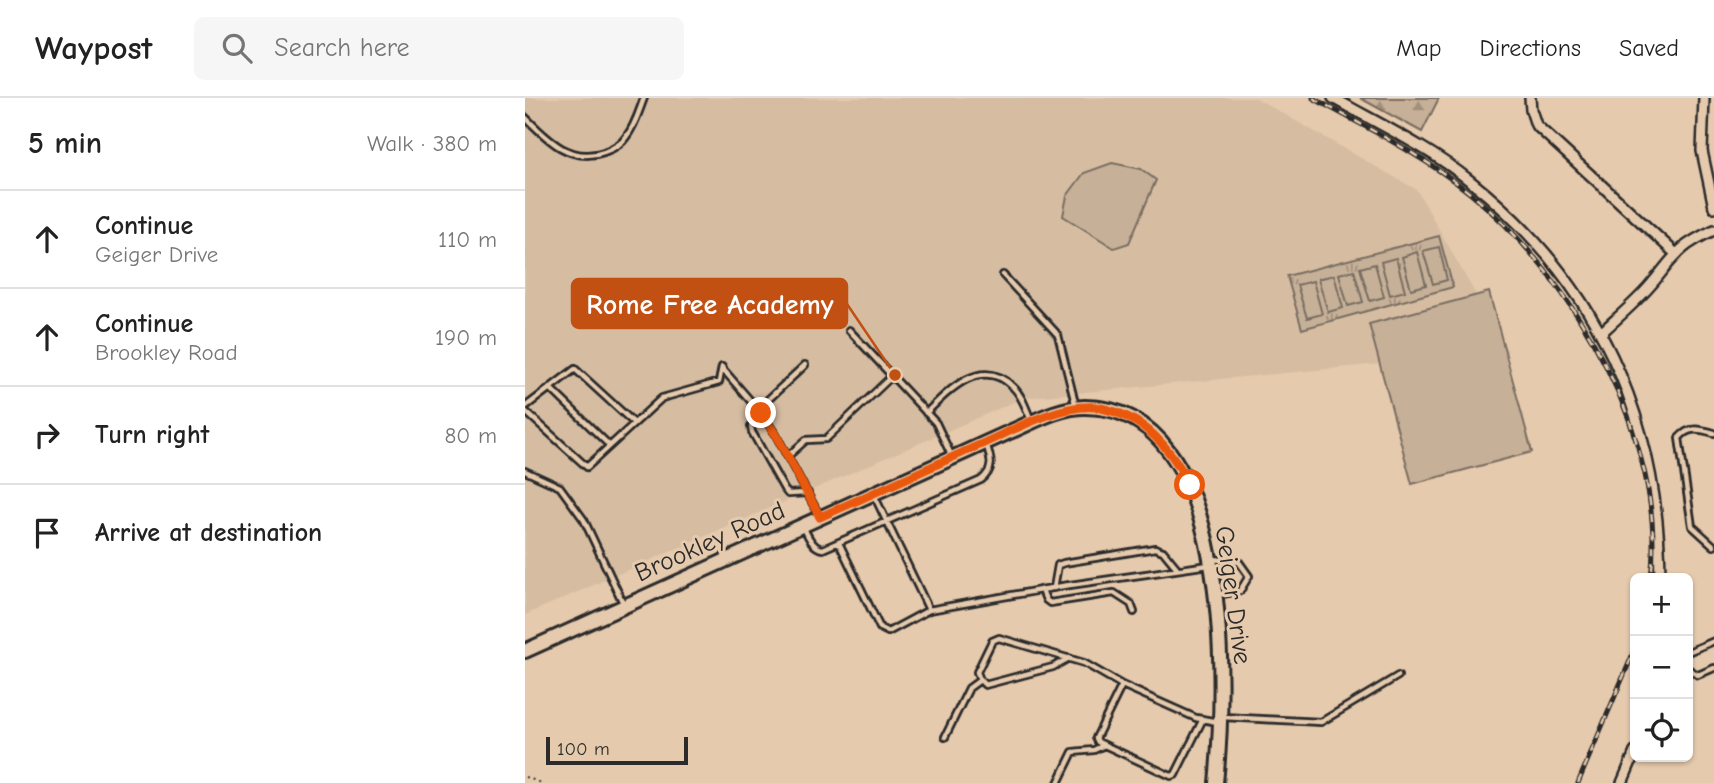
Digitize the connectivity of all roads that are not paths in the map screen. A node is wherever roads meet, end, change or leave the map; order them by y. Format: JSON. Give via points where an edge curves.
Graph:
{"nodes":[{"id":1,"x":645,"y":98,"type":"edge"},
{"id":2,"x":1333,"y":98,"type":"edge"},
{"id":3,"x":1531,"y":98,"type":"edge"},
{"id":4,"x":1704,"y":98,"type":"edge"},
{"id":5,"x":525,"y":117,"type":"edge"},
{"id":6,"x":1714,"y":207,"type":"edge"},
{"id":7,"x":1714,"y":230,"type":"edge"},
{"id":8,"x":1675,"y":253,"type":"junction"},
{"id":9,"x":1003,"y":275,"type":"dead end"},
{"id":10,"x":849,"y":330,"type":"dead end"},
{"id":11,"x":1601,"y":333,"type":"junction"},
{"id":12,"x":805,"y":365,"type":"dead end"},
{"id":13,"x":892,"y":376,"type":"junction"},
{"id":14,"x":550,"y":388,"type":"junction"},
{"id":15,"x":1072,"y":408,"type":"junction"},
{"id":16,"x":525,"y":409,"type":"edge"},
{"id":17,"x":759,"y":411,"type":"junction"},
{"id":18,"x":926,"y":413,"type":"junction"},
{"id":19,"x":1032,"y":422,"type":"junction"},
{"id":20,"x":634,"y":423,"type":"junction"},
{"id":21,"x":1714,"y":433,"type":"edge"},
{"id":22,"x":986,"y":442,"type":"junction"},
{"id":23,"x":610,"y":445,"type":"junction"},
{"id":24,"x":788,"y":456,"type":"junction"},
{"id":25,"x":952,"y":458,"type":"junction"},
{"id":26,"x":525,"y":471,"type":"edge"},
{"id":27,"x":808,"y":493,"type":"junction"},
{"id":28,"x":873,"y":493,"type":"junction"},
{"id":29,"x":820,"y":517,"type":"junction"},
{"id":30,"x":885,"y":521,"type":"junction"},
{"id":31,"x":802,"y":525,"type":"junction"},
{"id":32,"x":839,"y":543,"type":"junction"},
{"id":33,"x":1714,"y":546,"type":"edge"},
{"id":34,"x":1209,"y":561,"type":"junction"},
{"id":35,"x":1177,"y":569,"type":"junction"},
{"id":36,"x":1660,"y":573,"type":"edge"},
{"id":37,"x":1054,"y":588,"type":"junction"},
{"id":38,"x":1042,"y":590,"type":"junction"},
{"id":39,"x":1215,"y":596,"type":"junction"},
{"id":40,"x":625,"y":606,"type":"junction"},
{"id":41,"x":929,"y":610,"type":"junction"},
{"id":42,"x":1133,"y":612,"type":"dead end"},
{"id":43,"x":1714,"y":641,"type":"edge"},
{"id":44,"x":1693,"y":650,"type":"edge"},
{"id":45,"x":525,"y":651,"type":"edge"},
{"id":46,"x":1069,"y":658,"type":"junction"},
{"id":47,"x":1714,"y":668,"type":"edge"},
{"id":48,"x":1693,"y":674,"type":"edge"},
{"id":49,"x":1398,"y":676,"type":"dead end"},
{"id":50,"x":980,"y":680,"type":"junction"},
{"id":51,"x":1122,"y":685,"type":"junction"},
{"id":52,"x":1203,"y":719,"type":"junction"},
{"id":53,"x":1222,"y":720,"type":"junction"},
{"id":54,"x":945,"y":737,"type":"dead end"},
{"id":55,"x":1105,"y":745,"type":"junction"},
{"id":56,"x":1631,"y":762,"type":"edge"},
{"id":57,"x":1058,"y":783,"type":"edge"},
{"id":58,"x":1216,"y":783,"type":"edge"},
{"id":59,"x":1622,"y":783,"type":"edge"}],
"edges":[{"from":1,"to":5,"type":"lane","via":[[624,141],[597,154],[564,150]]},
{"from":2,"to":11,"type":"street","via":[[1423,149],[1503,209],[1573,289]]},
{"from":3,"to":8,"type":"street","via":[[1536,125],[1543,133]]},
{"from":4,"to":6,"type":"street","via":[[1702,151]]},
{"from":7,"to":8,"type":"street"},
{"from":8,"to":11,"type":"street","via":[[1649,287]]},
{"from":9,"to":15,"type":"lane","via":[[1058,335]]},
{"from":10,"to":13,"type":"lane"},
{"from":11,"to":36,"type":"street","via":[[1641,427],[1652,475]]},
{"from":12,"to":17,"type":"lane"},
{"from":13,"to":18,"type":"lane"},
{"from":13,"to":24,"type":"lane","via":[[826,439],[806,440]]},
{"from":14,"to":16,"type":"lane"},
{"from":14,"to":20,"type":"lane","via":[[575,369]]},
{"from":14,"to":23,"type":"lane"},
{"from":15,"to":19,"type":"street","name":"Brookley Road"},
{"from":15,"to":34,"type":"street","name":"Geiger Drive","via":[[1122,414],[1157,437],[1190,485]]},
{"from":16,"to":23,"type":"lane","via":[[587,467]]},
{"from":17,"to":20,"type":"lane","via":[[722,367],[719,382],[662,398]]},
{"from":17,"to":24,"type":"lane"},
{"from":17,"to":27,"type":"lane","via":[[752,432],[784,489],[788,494]]},
{"from":18,"to":19,"type":"lane","via":[[959,382],[983,374],[1014,387]]},
{"from":18,"to":25,"type":"lane","via":[[942,433]]},
{"from":19,"to":22,"type":"street","name":"Brookley Road"},
{"from":20,"to":23,"type":"lane"},
{"from":21,"to":33,"type":"lane","via":[[1699,428],[1679,438],[1692,526]]},
{"from":22,"to":25,"type":"street","name":"Brookley Road"},
{"from":22,"to":30,"type":"lane","via":[[992,464],[981,480]]},
{"from":24,"to":27,"type":"lane"},
{"from":25,"to":28,"type":"street","name":"Brookley Road"},
{"from":26,"to":40,"type":"lane","via":[[560,487],[584,520]]},
{"from":27,"to":29,"type":"lane"},
{"from":28,"to":29,"type":"street","name":"Brookley Road"},
{"from":28,"to":30,"type":"lane"},
{"from":29,"to":31,"type":"street","name":"Brookley Road"},
{"from":30,"to":32,"type":"lane"},
{"from":30,"to":41,"type":"lane"},
{"from":31,"to":32,"type":"lane","via":[[818,549]]},
{"from":31,"to":40,"type":"street","name":"Brookley Road"},
{"from":32,"to":41,"type":"lane","via":[[880,628],[888,632]]},
{"from":34,"to":35,"type":"lane"},
{"from":34,"to":39,"type":"street","name":"Geiger Drive"},
{"from":34,"to":39,"type":"lane","via":[[1240,562],[1249,576],[1240,591]]},
{"from":35,"to":37,"type":"lane"},
{"from":35,"to":37,"type":"lane","via":[[1156,548],[1058,565]]},
{"from":37,"to":38,"type":"lane"},
{"from":38,"to":41,"type":"lane"},
{"from":38,"to":42,"type":"lane","via":[[1049,603],[1114,593],[1131,604]]},
{"from":39,"to":53,"type":"street","name":"Geiger Drive"},
{"from":40,"to":45,"type":"street","name":"Brookley Road"},
{"from":43,"to":44,"type":"lane"},
{"from":46,"to":50,"type":"lane","via":[[995,683],[985,685]]},
{"from":46,"to":50,"type":"lane","via":[[999,638],[992,641],[977,672]]},
{"from":46,"to":51,"type":"lane"},
{"from":47,"to":48,"type":"lane"},
{"from":49,"to":53,"type":"lane","via":[[1321,722]]},
{"from":50,"to":54,"type":"lane","via":[[969,688]]},
{"from":51,"to":52,"type":"lane"},
{"from":51,"to":55,"type":"lane","via":[[1095,738]]},
{"from":52,"to":53,"type":"lane"},
{"from":52,"to":55,"type":"lane","via":[[1175,775]]},
{"from":53,"to":58,"type":"street","name":"Geiger Drive"},
{"from":55,"to":57,"type":"lane","via":[[1073,752]]},
{"from":56,"to":59,"type":"street"}]}
